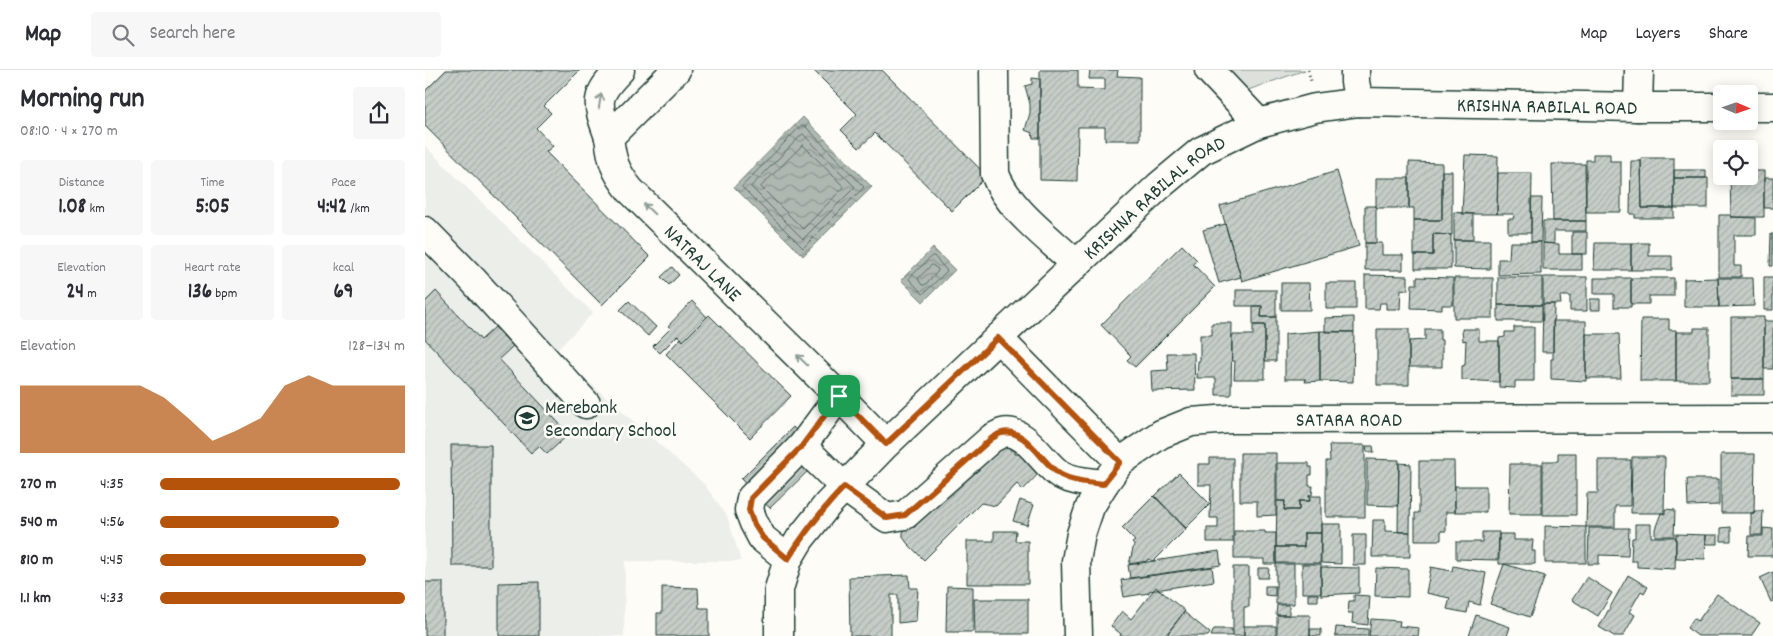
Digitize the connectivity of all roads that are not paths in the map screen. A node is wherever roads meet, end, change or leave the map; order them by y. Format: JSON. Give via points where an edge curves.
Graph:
{"nodes":[{"id":1,"x":620,"y":70,"type":"edge"},
{"id":2,"x":676,"y":70,"type":"edge"},
{"id":3,"x":994,"y":70,"type":"edge"},
{"id":4,"x":1209,"y":70,"type":"edge"},
{"id":5,"x":1355,"y":70,"type":"edge"},
{"id":6,"x":1639,"y":70,"type":"edge"},
{"id":7,"x":1359,"y":102,"type":"junction"},
{"id":8,"x":1638,"y":107,"type":"junction"},
{"id":9,"x":1713,"y":107,"type":"edge"},
{"id":10,"x":1758,"y":107,"type":"edge"},
{"id":11,"x":1773,"y":107,"type":"edge"},
{"id":12,"x":1259,"y":123,"type":"junction"},
{"id":13,"x":609,"y":137,"type":"junction"},
{"id":14,"x":425,"y":231,"type":"edge"},
{"id":15,"x":1076,"y":264,"type":"junction"},
{"id":16,"x":998,"y":338,"type":"junction"},
{"id":17,"x":839,"y":396,"type":"junction"},
{"id":18,"x":586,"y":404,"type":"dead end"},
{"id":19,"x":1773,"y":418,"type":"edge"},
{"id":20,"x":886,"y":444,"type":"junction"},
{"id":21,"x":802,"y":446,"type":"junction"},
{"id":22,"x":1120,"y":462,"type":"junction"},
{"id":23,"x":1103,"y":484,"type":"junction"},
{"id":24,"x":844,"y":487,"type":"junction"},
{"id":25,"x":788,"y":559,"type":"junction"},
{"id":26,"x":779,"y":636,"type":"edge"},
{"id":27,"x":1078,"y":636,"type":"edge"}],
"edges":[{"from":13,"to":1,"type":"street","name":"NATRAJ LANE","one_way":true,"via":[[598,108],[603,88]]},
{"from":2,"to":13,"type":"street"},
{"from":3,"to":15,"type":"street","via":[[995,174],[1000,188],[1019,211]]},
{"from":4,"to":12,"type":"street"},
{"from":5,"to":7,"type":"street"},
{"from":6,"to":8,"type":"street"},
{"from":7,"to":8,"type":"street","name":"KRISHNA RABILAL ROAD"},
{"from":7,"to":12,"type":"street","name":"KRISHNA RABILAL ROAD","via":[[1315,108]]},
{"from":8,"to":9,"type":"street","name":"KRISHNA RABILAL ROAD"},
{"from":10,"to":11,"type":"street"},
{"from":12,"to":15,"type":"street","name":"KRISHNA RABILAL ROAD","via":[[1201,152],[1159,186]]},
{"from":17,"to":13,"type":"street","name":"NATRAJ LANE","one_way":true,"via":[[630,190],[617,173]]},
{"from":14,"to":18,"type":"street"},
{"from":15,"to":16,"type":"street","name":"KRISHNA RABILAL ROAD"},
{"from":16,"to":20,"type":"street","name":"KRISHNA RABILAL ROAD"},
{"from":16,"to":22,"type":"street"},
{"from":17,"to":20,"type":"street","name":"NATRAJ LANE"},
{"from":17,"to":21,"type":"street"},
{"from":19,"to":22,"type":"street","name":"SATARA ROAD","via":[[1231,419],[1191,422],[1161,434]]},
{"from":20,"to":24,"type":"street","name":"KRISHNA RABILAL ROAD"},
{"from":21,"to":24,"type":"street"},
{"from":21,"to":25,"type":"street","via":[[751,498],[749,510],[763,538]]},
{"from":22,"to":23,"type":"street","name":"SATARA ROAD"},
{"from":23,"to":24,"type":"street","via":[[1062,476],[1025,440],[1010,432],[992,438],[905,515],[887,518]]},
{"from":23,"to":27,"type":"street","name":"SATARA ROAD","via":[[1084,525],[1076,561]]},
{"from":24,"to":25,"type":"street","name":"KRISHNA RABILAL ROAD","via":[[800,539]]},
{"from":25,"to":26,"type":"street","name":"KRISHNA RABILAL ROAD","via":[[779,589]]}]}
